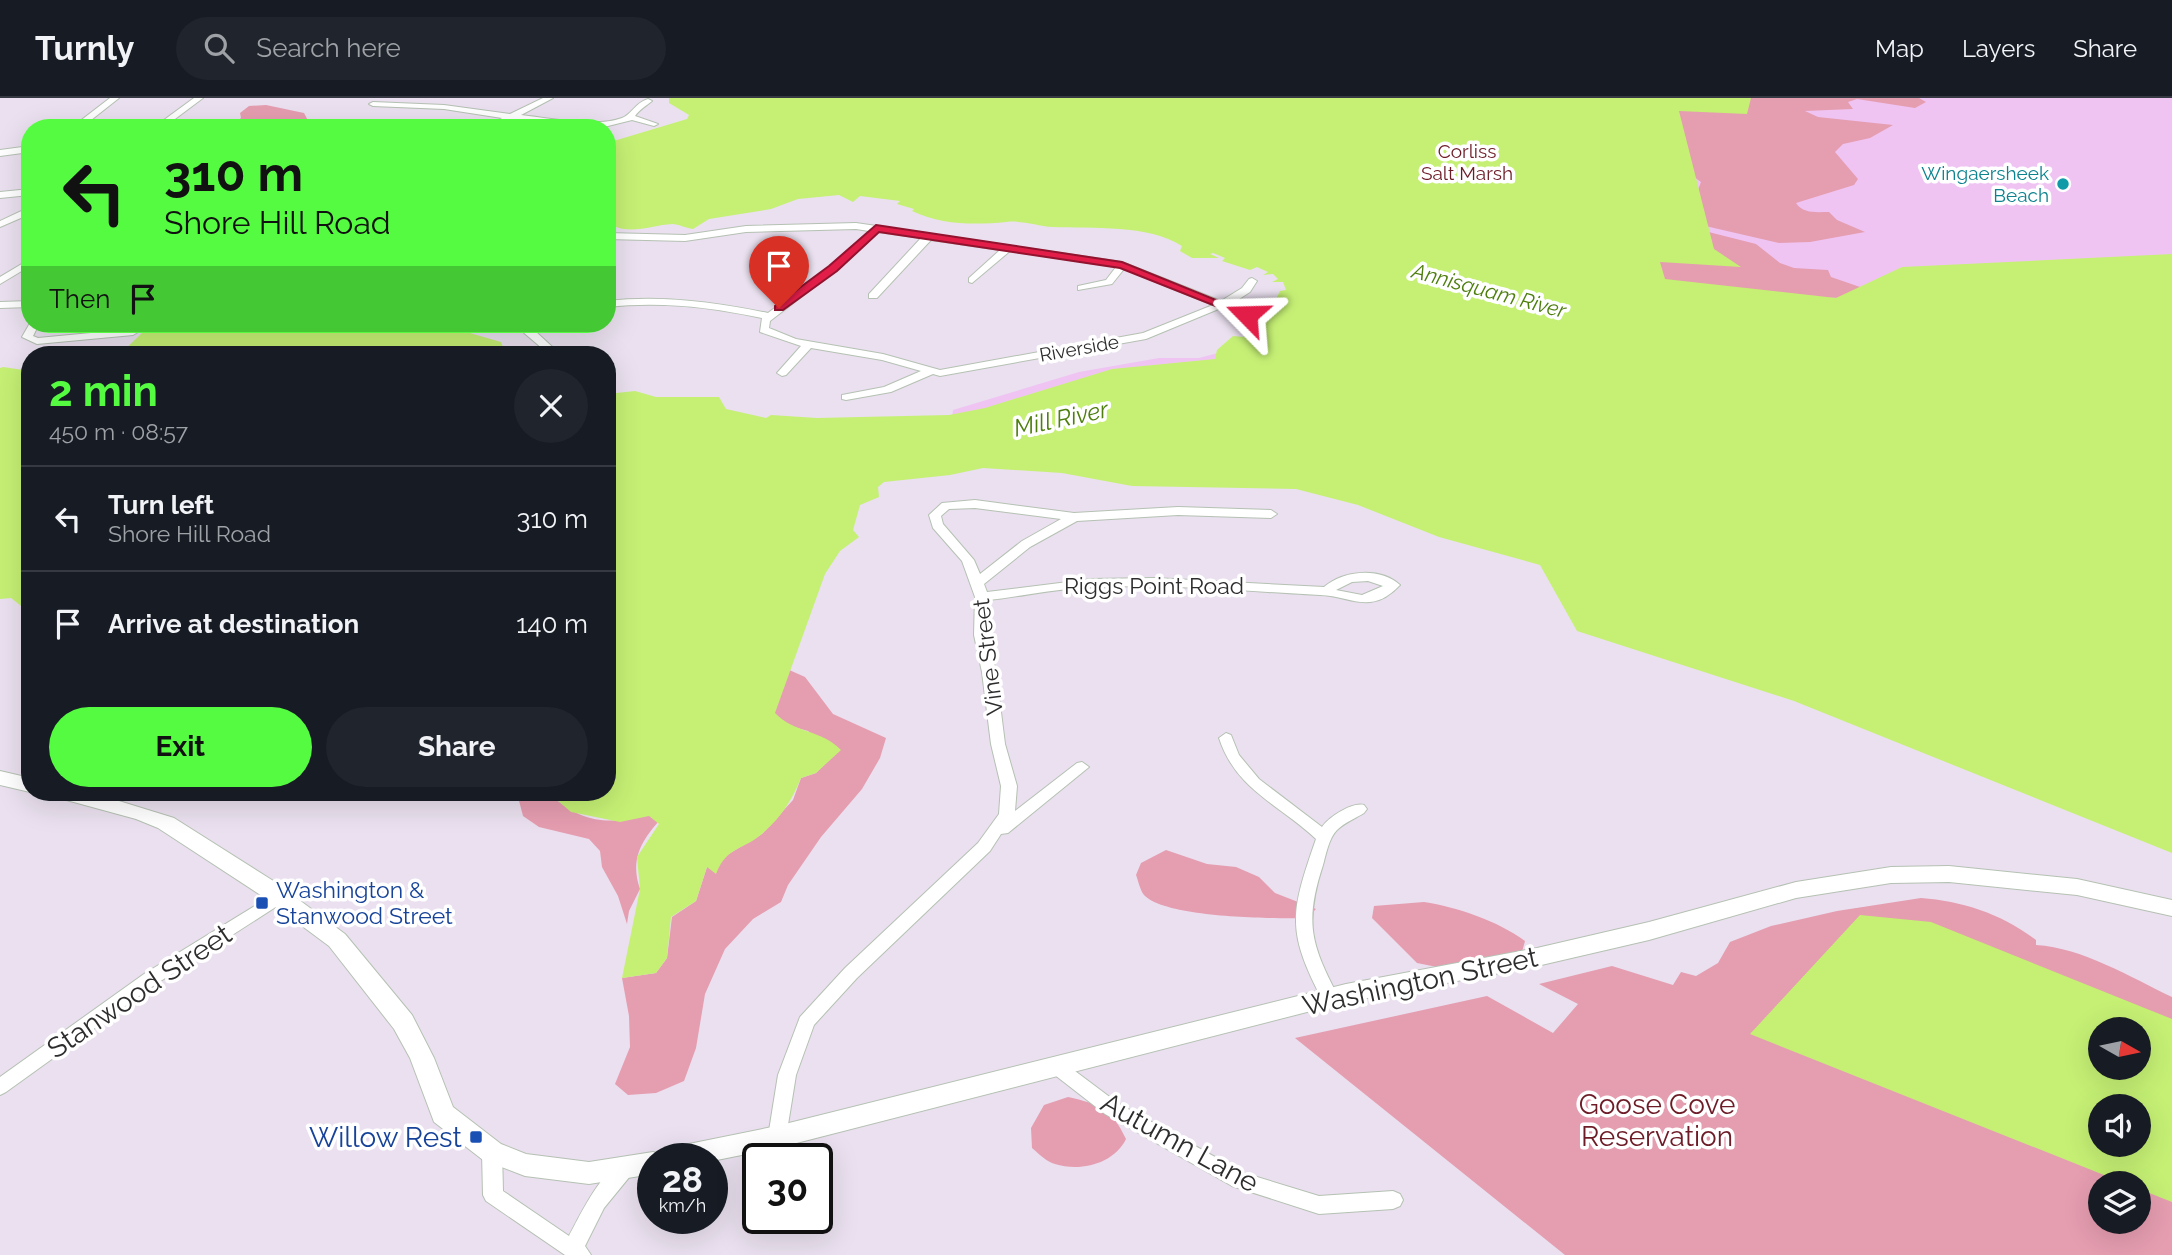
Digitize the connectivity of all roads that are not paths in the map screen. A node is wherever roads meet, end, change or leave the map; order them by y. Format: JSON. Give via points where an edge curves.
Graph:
{"nodes":[{"id":1,"x":116,"y":98,"type":"edge"},
{"id":2,"x":199,"y":98,"type":"edge"},
{"id":3,"x":549,"y":98,"type":"edge"},
{"id":4,"x":648,"y":102,"type":"dead end"},
{"id":5,"x":373,"y":104,"type":"dead end"},
{"id":6,"x":512,"y":117,"type":"junction"},
{"id":7,"x":631,"y":117,"type":"junction"},
{"id":8,"x":87,"y":119,"type":"edge"},
{"id":9,"x":170,"y":119,"type":"edge"},
{"id":10,"x":508,"y":119,"type":"edge"},
{"id":11,"x":535,"y":119,"type":"edge"},
{"id":12,"x":616,"y":121,"type":"edge"},
{"id":13,"x":653,"y":124,"type":"dead end"},
{"id":14,"x":21,"y":150,"type":"edge"},
{"id":15,"x":0,"y":153,"type":"edge"},
{"id":16,"x":0,"y":189,"type":"edge"},
{"id":17,"x":21,"y":190,"type":"edge"},
{"id":18,"x":21,"y":192,"type":"edge"},
{"id":19,"x":0,"y":195,"type":"edge"},
{"id":20,"x":21,"y":214,"type":"edge"},
{"id":21,"x":0,"y":224,"type":"edge"},
{"id":22,"x":876,"y":229,"type":"junction"},
{"id":23,"x":616,"y":236,"type":"edge"},
{"id":24,"x":928,"y":237,"type":"junction"},
{"id":25,"x":1009,"y":247,"type":"junction"},
{"id":26,"x":1122,"y":265,"type":"junction"},
{"id":27,"x":21,"y":268,"type":"edge"},
{"id":28,"x":0,"y":281,"type":"edge"},
{"id":29,"x":972,"y":281,"type":"dead end"},
{"id":30,"x":1252,"y":281,"type":"dead end"},
{"id":31,"x":1082,"y":288,"type":"dead end"},
{"id":32,"x":873,"y":296,"type":"dead end"},
{"id":33,"x":616,"y":303,"type":"edge"},
{"id":34,"x":21,"y":304,"type":"edge"},
{"id":35,"x":0,"y":305,"type":"edge"},
{"id":36,"x":1222,"y":305,"type":"junction"},
{"id":37,"x":1247,"y":315,"type":"dead end"},
{"id":38,"x":769,"y":316,"type":"junction"},
{"id":39,"x":29,"y":333,"type":"edge"},
{"id":40,"x":122,"y":333,"type":"edge"},
{"id":41,"x":530,"y":333,"type":"edge"},
{"id":42,"x":808,"y":345,"type":"junction"},
{"id":43,"x":546,"y":346,"type":"edge"},
{"id":44,"x":931,"y":372,"type":"junction"},
{"id":45,"x":782,"y":373,"type":"dead end"},
{"id":46,"x":846,"y":397,"type":"dead end"},
{"id":47,"x":1271,"y":514,"type":"dead end"},
{"id":48,"x":1074,"y":517,"type":"junction"},
{"id":49,"x":980,"y":589,"type":"junction"},
{"id":50,"x":1327,"y":591,"type":"dead end"},
{"id":51,"x":1226,"y":738,"type":"dead end"},
{"id":52,"x":1082,"y":767,"type":"dead end"},
{"id":53,"x":0,"y":778,"type":"edge"},
{"id":54,"x":21,"y":783,"type":"edge"},
{"id":55,"x":99,"y":801,"type":"edge"},
{"id":56,"x":1359,"y":809,"type":"dead end"},
{"id":57,"x":998,"y":832,"type":"junction"},
{"id":58,"x":1324,"y":838,"type":"junction"},
{"id":59,"x":279,"y":897,"type":"junction"},
{"id":60,"x":2172,"y":908,"type":"edge"},
{"id":61,"x":1330,"y":998,"type":"junction"},
{"id":62,"x":1057,"y":1068,"type":"junction"},
{"id":63,"x":0,"y":1087,"type":"edge"},
{"id":64,"x":777,"y":1137,"type":"junction"},
{"id":65,"x":728,"y":1147,"type":"edge"},
{"id":66,"x":492,"y":1152,"type":"junction"},
{"id":67,"x":637,"y":1166,"type":"edge"},
{"id":68,"x":624,"y":1169,"type":"junction"},
{"id":69,"x":1393,"y":1200,"type":"dead end"},
{"id":70,"x":577,"y":1252,"type":"edge"}],
"edges":[{"from":1,"to":8,"type":"street"},
{"from":2,"to":9,"type":"street"},
{"from":3,"to":6,"type":"street"},
{"from":4,"to":7,"type":"street"},
{"from":5,"to":6,"type":"street","via":[[444,107]]},
{"from":6,"to":10,"type":"street"},
{"from":6,"to":11,"type":"street"},
{"from":7,"to":12,"type":"street"},
{"from":7,"to":13,"type":"street"},
{"from":14,"to":15,"type":"street"},
{"from":16,"to":17,"type":"street"},
{"from":18,"to":19,"type":"street"},
{"from":20,"to":21,"type":"street"},
{"from":22,"to":23,"type":"street","via":[[835,225],[746,229],[685,238]]},
{"from":22,"to":24,"type":"street"},
{"from":22,"to":38,"type":"street"},
{"from":24,"to":25,"type":"street"},
{"from":24,"to":32,"type":"street"},
{"from":25,"to":26,"type":"street"},
{"from":25,"to":29,"type":"street"},
{"from":26,"to":31,"type":"street","via":[[1109,282]]},
{"from":26,"to":36,"type":"street"},
{"from":27,"to":28,"type":"street"},
{"from":30,"to":36,"type":"street","name":"Riverside"},
{"from":33,"to":38,"type":"street","via":[[685,301]]},
{"from":34,"to":35,"type":"street"},
{"from":36,"to":37,"type":"street"},
{"from":36,"to":44,"type":"street","name":"Riverside","via":[[1146,336]]},
{"from":38,"to":42,"type":"street","via":[[764,330]]},
{"from":39,"to":40,"type":"street","via":[[27,337],[37,341]]},
{"from":41,"to":43,"type":"street"},
{"from":42,"to":44,"type":"street","via":[[883,357]]},
{"from":42,"to":45,"type":"street"},
{"from":44,"to":46,"type":"street","via":[[887,390]]},
{"from":47,"to":48,"type":"street","name":"Vine Street","via":[[1178,511]]},
{"from":48,"to":49,"type":"street","name":"Vine Street","via":[[1026,544]]},
{"from":48,"to":49,"type":"street","via":[[975,504],[939,510],[934,520],[968,560]]},
{"from":49,"to":50,"type":"street","name":"Riggs Point Road","via":[[1142,582]]},
{"from":49,"to":57,"type":"street","name":"Vine Street","via":[[981,635],[1010,794]]},
{"from":51,"to":58,"type":"street","via":[[1237,768]]},
{"from":52,"to":57,"type":"street","name":"Vine Street"},
{"from":53,"to":54,"type":"main road"},
{"from":55,"to":59,"type":"main road","via":[[166,823]]},
{"from":56,"to":58,"type":"street","via":[[1331,826]]},
{"from":57,"to":64,"type":"street","name":"Vine Street","via":[[833,990],[806,1022],[787,1075]]},
{"from":58,"to":61,"type":"street","via":[[1301,914],[1301,935]]},
{"from":59,"to":63,"type":"street","name":"Stanwood Street","via":[[112,1005]]},
{"from":59,"to":66,"type":"main road","via":[[337,940],[390,1002],[414,1040],[443,1114]]},
{"from":60,"to":61,"type":"main road","name":"Washington Street","via":[[2013,878],[1891,875],[1796,890],[1537,957]]},
{"from":61,"to":62,"type":"main road","name":"Washington Street"},
{"from":62,"to":64,"type":"main road","name":"Washington Street"},
{"from":62,"to":69,"type":"street","name":"Autumn Lane","via":[[1112,1109],[1239,1180],[1319,1205]]},
{"from":64,"to":65,"type":"main road","name":"Washington Street"},
{"from":66,"to":68,"type":"main road","via":[[536,1166],[589,1173]]},
{"from":66,"to":70,"type":"street","via":[[493,1195]]},
{"from":67,"to":68,"type":"main road"},
{"from":68,"to":70,"type":"street","via":[[597,1202]]}]}
